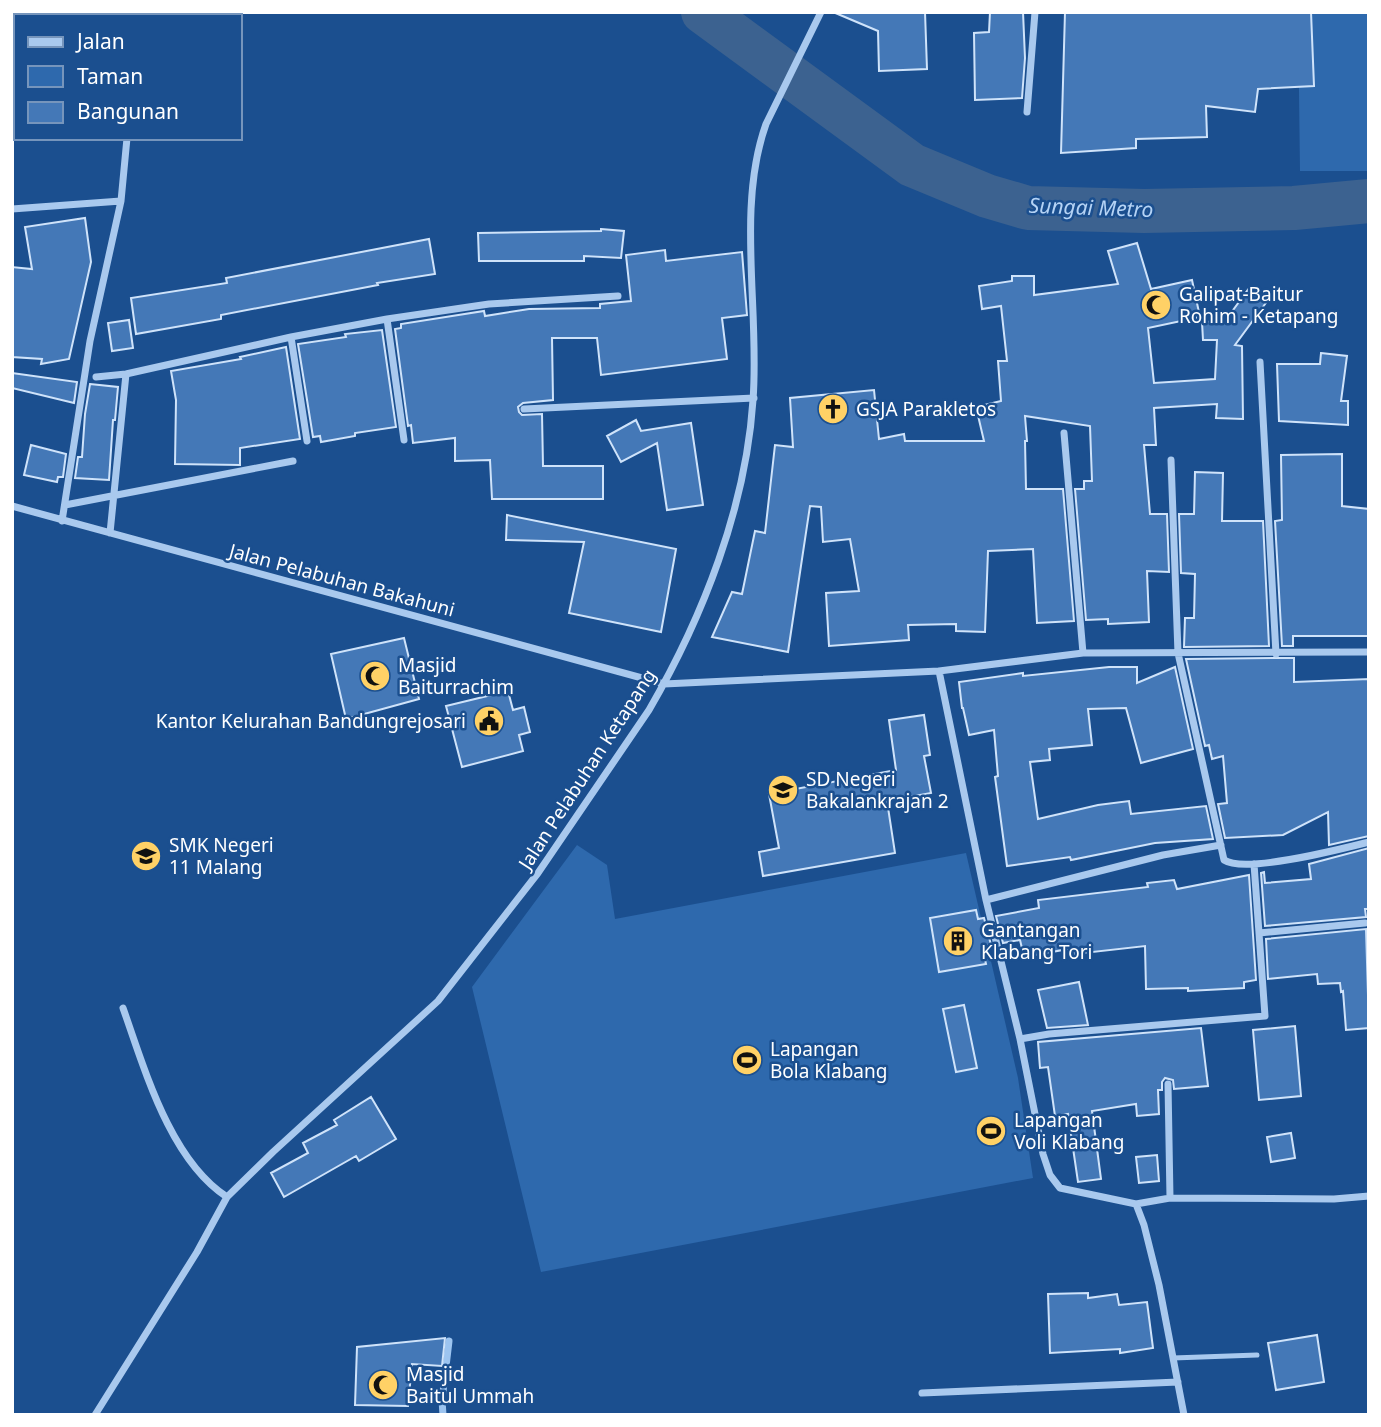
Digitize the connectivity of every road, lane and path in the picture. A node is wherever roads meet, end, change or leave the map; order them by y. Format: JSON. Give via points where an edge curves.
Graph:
{"nodes":[{"id":1,"x":821,"y":12,"type":"edge"},
{"id":2,"x":1035,"y":12,"type":"edge"},
{"id":3,"x":1027,"y":112,"type":"dead end"},
{"id":4,"x":127,"y":140,"type":"edge"},
{"id":5,"x":121,"y":201,"type":"junction"},
{"id":6,"x":12,"y":209,"type":"edge"},
{"id":7,"x":618,"y":296,"type":"dead end"},
{"id":8,"x":387,"y":319,"type":"junction"},
{"id":9,"x":291,"y":337,"type":"junction"},
{"id":10,"x":1260,"y":362,"type":"dead end"},
{"id":11,"x":126,"y":373,"type":"junction"},
{"id":12,"x":96,"y":377,"type":"dead end"},
{"id":13,"x":754,"y":398,"type":"junction"},
{"id":14,"x":524,"y":410,"type":"dead end"},
{"id":15,"x":1064,"y":433,"type":"dead end"},
{"id":16,"x":404,"y":440,"type":"dead end"},
{"id":17,"x":307,"y":441,"type":"dead end"},
{"id":18,"x":1171,"y":460,"type":"dead end"},
{"id":19,"x":293,"y":461,"type":"dead end"},
{"id":20,"x":115,"y":494,"type":"junction"},
{"id":21,"x":65,"y":505,"type":"junction"},
{"id":22,"x":12,"y":506,"type":"edge"},
{"id":23,"x":62,"y":520,"type":"junction"},
{"id":24,"x":110,"y":533,"type":"junction"},
{"id":25,"x":1369,"y":652,"type":"edge"},
{"id":26,"x":1083,"y":653,"type":"junction"},
{"id":27,"x":1178,"y":653,"type":"junction"},
{"id":28,"x":1276,"y":654,"type":"junction"},
{"id":29,"x":939,"y":671,"type":"junction"},
{"id":30,"x":664,"y":684,"type":"junction"},
{"id":31,"x":1369,"y":842,"type":"edge"},
{"id":32,"x":1221,"y":845,"type":"junction"},
{"id":33,"x":1254,"y":864,"type":"junction"},
{"id":34,"x":986,"y":900,"type":"junction"},
{"id":35,"x":1365,"y":923,"type":"dead end"},
{"id":36,"x":1259,"y":933,"type":"junction"},
{"id":37,"x":123,"y":1008,"type":"dead end"},
{"id":38,"x":1020,"y":1039,"type":"junction"},
{"id":39,"x":1168,"y":1084,"type":"dead end"},
{"id":40,"x":1369,"y":1196,"type":"edge"},
{"id":41,"x":227,"y":1198,"type":"junction"},
{"id":42,"x":1170,"y":1198,"type":"junction"},
{"id":43,"x":1136,"y":1204,"type":"junction"},
{"id":44,"x":1257,"y":1355,"type":"dead end"},
{"id":45,"x":1173,"y":1358,"type":"junction"},
{"id":46,"x":1178,"y":1382,"type":"junction"},
{"id":47,"x":922,"y":1393,"type":"dead end"},
{"id":48,"x":95,"y":1415,"type":"edge"},
{"id":49,"x":1184,"y":1415,"type":"edge"}],
"edges":[{"from":1,"to":13,"type":"street","name":"Jalan Pelabuhan Ketapang","via":[[760,142],[751,214]]},
{"from":2,"to":3,"type":"street"},
{"from":4,"to":5,"type":"street"},
{"from":5,"to":6,"type":"street"},
{"from":5,"to":21,"type":"street","via":[[90,341]]},
{"from":7,"to":8,"type":"street","via":[[489,303]]},
{"from":8,"to":9,"type":"street"},
{"from":8,"to":16,"type":"street"},
{"from":9,"to":11,"type":"street"},
{"from":9,"to":17,"type":"street"},
{"from":10,"to":28,"type":"street"},
{"from":11,"to":12,"type":"street"},
{"from":11,"to":20,"type":"street"},
{"from":13,"to":14,"type":"street"},
{"from":13,"to":30,"type":"street","name":"Jalan Pelabuhan Ketapang","via":[[746,460],[723,545],[700,611]]},
{"from":15,"to":26,"type":"street"},
{"from":18,"to":27,"type":"street"},
{"from":19,"to":20,"type":"street"},
{"from":20,"to":21,"type":"street"},
{"from":20,"to":24,"type":"street"},
{"from":21,"to":23,"type":"street"},
{"from":22,"to":23,"type":"street","name":"Jalan Pelabuhan Bakahuni"},
{"from":23,"to":24,"type":"street","name":"Jalan Pelabuhan Bakahuni"},
{"from":24,"to":30,"type":"street","name":"Jalan Pelabuhan Bakahuni"},
{"from":25,"to":28,"type":"street","name":"Jalan Pelabuhan Bakahuni"},
{"from":26,"to":27,"type":"street","name":"Jalan Pelabuhan Bakahuni"},
{"from":26,"to":29,"type":"street","name":"Jalan Pelabuhan Bakahuni"},
{"from":27,"to":28,"type":"street","name":"Jalan Pelabuhan Bakahuni"},
{"from":27,"to":32,"type":"street"},
{"from":29,"to":30,"type":"street","name":"Jalan Pelabuhan Bakahuni"},
{"from":29,"to":34,"type":"street"},
{"from":30,"to":41,"type":"street","name":"Jalan Pelabuhan Ketapang","via":[[538,873],[445,992]]},
{"from":31,"to":33,"type":"street"},
{"from":32,"to":33,"type":"street","via":[[1224,860]]},
{"from":32,"to":34,"type":"street"},
{"from":33,"to":36,"type":"street"},
{"from":34,"to":38,"type":"street"},
{"from":35,"to":36,"type":"street"},
{"from":36,"to":38,"type":"street","via":[[1265,1016]]},
{"from":37,"to":41,"type":"street","via":[[169,1124],[188,1158]]},
{"from":38,"to":43,"type":"street","via":[[1050,1175],[1060,1188]]},
{"from":39,"to":42,"type":"street"},
{"from":40,"to":42,"type":"street"},
{"from":41,"to":48,"type":"street","name":"Jalan Pelabuhan Ketapang"},
{"from":42,"to":43,"type":"street"},
{"from":43,"to":45,"type":"street"},
{"from":44,"to":45,"type":"lane"},
{"from":45,"to":46,"type":"street"},
{"from":46,"to":47,"type":"street"},
{"from":46,"to":49,"type":"street"}]}
